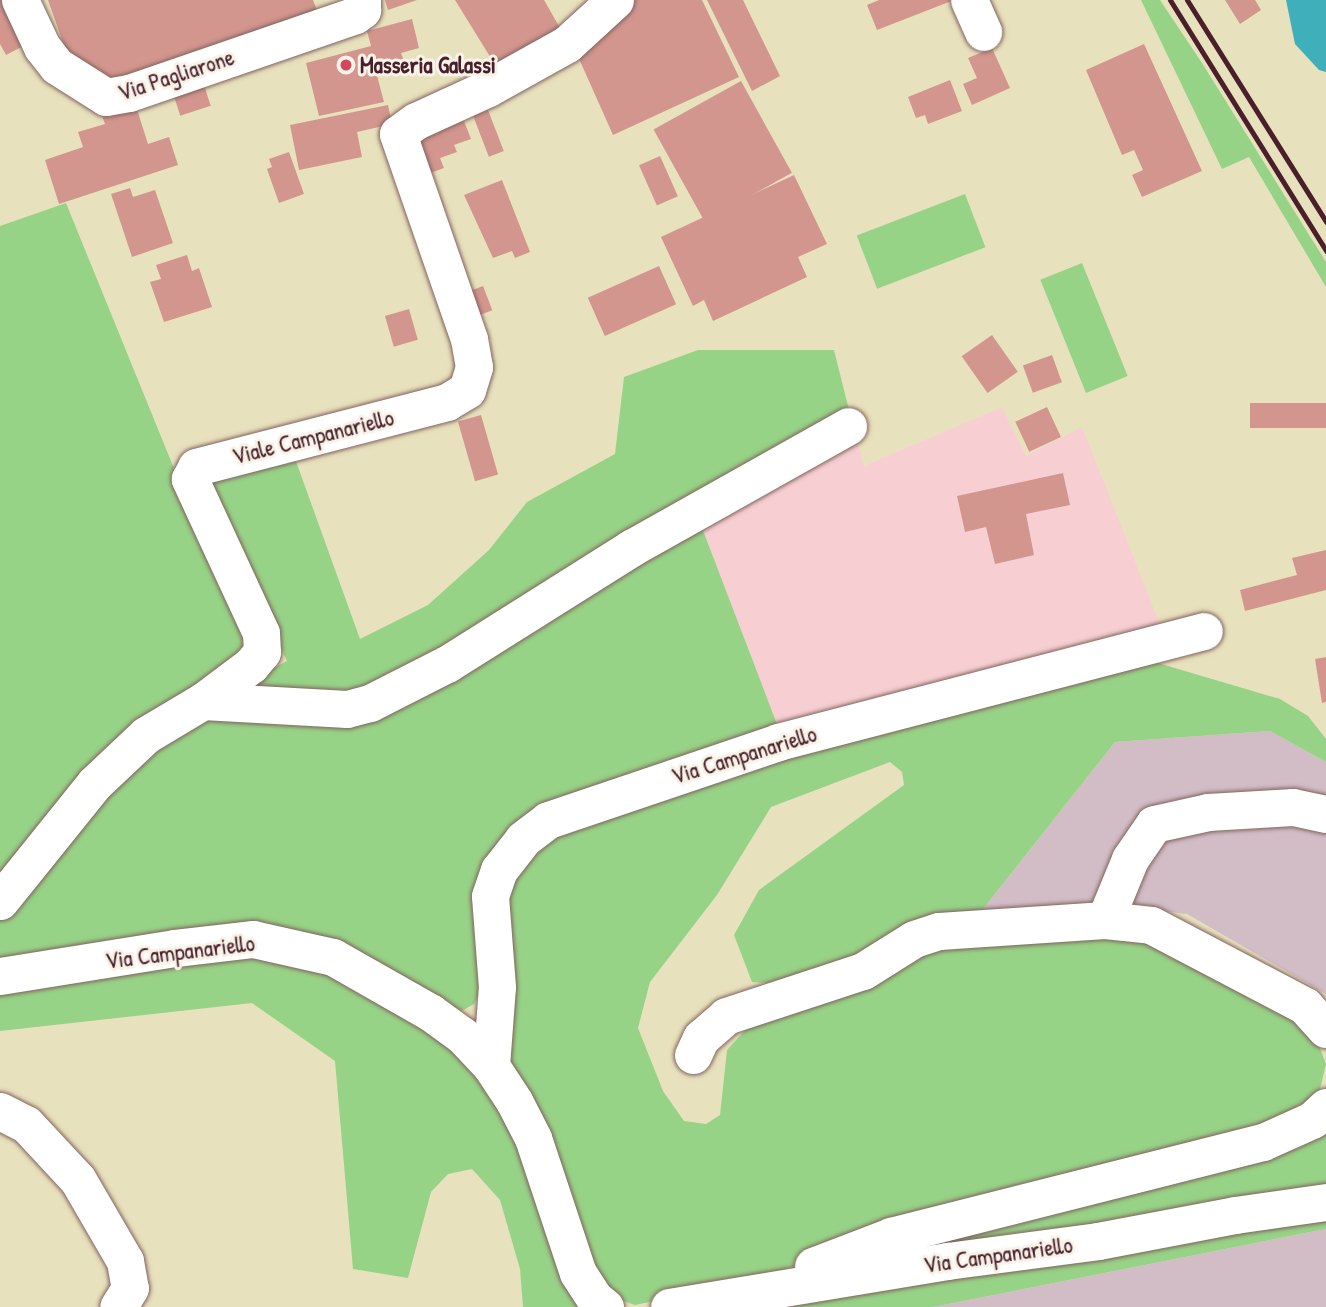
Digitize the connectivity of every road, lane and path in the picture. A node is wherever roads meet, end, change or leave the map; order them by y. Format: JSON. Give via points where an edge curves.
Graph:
{"nodes":[{"id":1,"x":20,"y":0,"type":"edge"},
{"id":2,"x":362,"y":0,"type":"edge"},
{"id":3,"x":615,"y":0,"type":"edge"},
{"id":4,"x":848,"y":426,"type":"dead end"},
{"id":5,"x":1204,"y":631,"type":"dead end"},
{"id":6,"x":202,"y":702,"type":"junction"},
{"id":7,"x":1326,"y":814,"type":"edge"},
{"id":8,"x":0,"y":901,"type":"edge"},
{"id":9,"x":1105,"y":920,"type":"junction"},
{"id":10,"x":0,"y":975,"type":"edge"},
{"id":11,"x":1326,"y":1029,"type":"edge"},
{"id":12,"x":693,"y":1055,"type":"dead end"},
{"id":13,"x":491,"y":1066,"type":"junction"},
{"id":14,"x":1326,"y":1107,"type":"edge"},
{"id":15,"x":0,"y":1111,"type":"edge"},
{"id":16,"x":1326,"y":1202,"type":"edge"},
{"id":17,"x":769,"y":1289,"type":"junction"},
{"id":18,"x":118,"y":1307,"type":"edge"},
{"id":19,"x":605,"y":1307,"type":"edge"},
{"id":20,"x":669,"y":1307,"type":"edge"}],
"edges":[{"from":1,"to":2,"type":"street","name":"Via Pagliarone","via":[[42,47],[57,65],[106,97],[130,93],[355,15],[362,10]]},
{"from":3,"to":6,"type":"street","name":"Viale Campanariello","via":[[567,44],[398,134],[469,340],[474,367],[467,390],[447,402],[196,467],[190,480],[261,633],[262,652]]},
{"from":4,"to":6,"type":"street","via":[[640,542],[447,664],[370,703],[347,709]]},
{"from":5,"to":13,"type":"street","name":"Via Campanariello","via":[[778,742],[548,820],[507,859],[490,895],[497,987]]},
{"from":6,"to":8,"type":"street","name":"Viale Campanariello","via":[[146,735],[94,784]]},
{"from":7,"to":9,"type":"street","via":[[1293,807],[1208,812],[1154,824],[1130,859]]},
{"from":9,"to":11,"type":"street","via":[[1152,925],[1305,1006]]},
{"from":9,"to":12,"type":"street","via":[[939,931],[914,939],[863,971],[726,1016],[701,1038]]},
{"from":10,"to":13,"type":"street","name":"Via Campanariello","via":[[253,939],[333,957],[430,1012],[462,1035]]},
{"from":13,"to":19,"type":"street","name":"Via Campanariello","via":[[533,1138],[578,1272]]},
{"from":14,"to":17,"type":"street","via":[[1312,1120],[1263,1142],[891,1236],[791,1274]]},
{"from":15,"to":18,"type":"street","via":[[26,1124],[78,1180],[125,1261],[130,1288]]},
{"from":16,"to":17,"type":"street","name":"Via Campanariello"},
{"from":17,"to":20,"type":"street","name":"Via Campanariello"}]}
